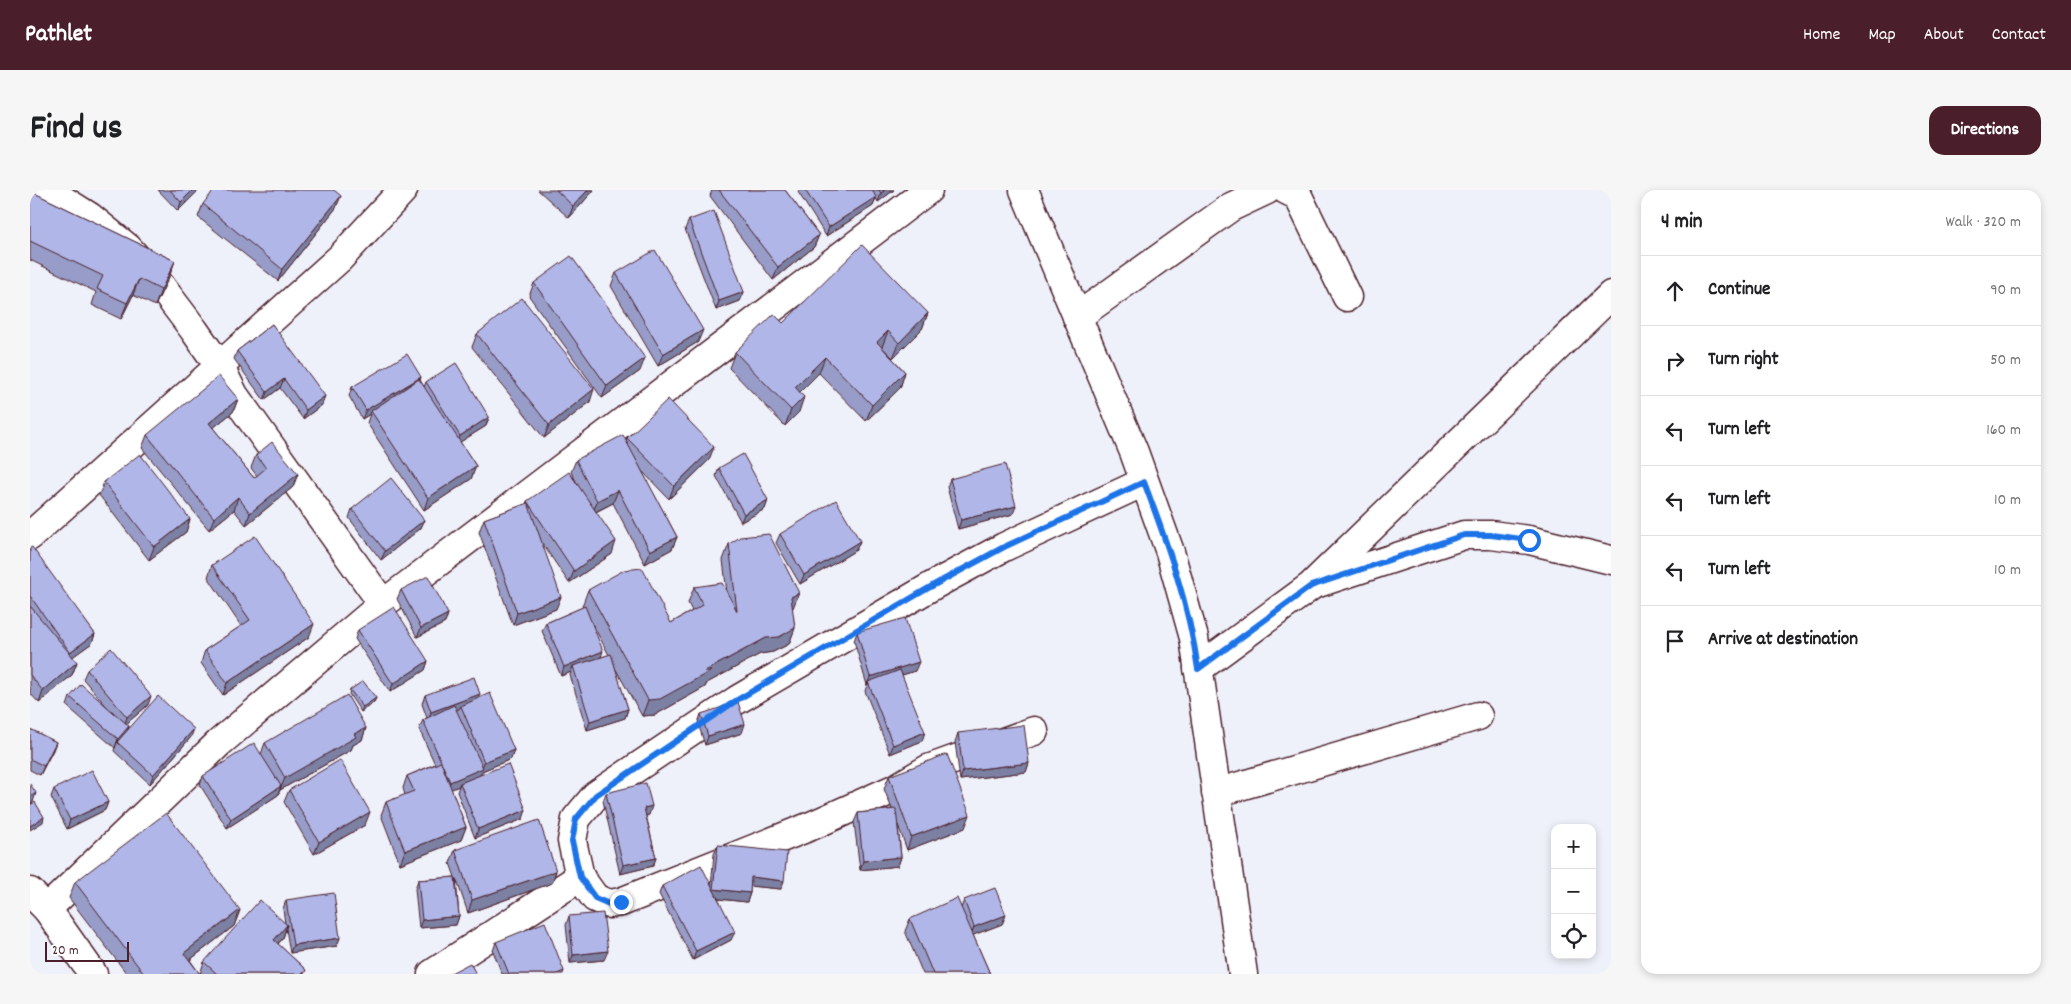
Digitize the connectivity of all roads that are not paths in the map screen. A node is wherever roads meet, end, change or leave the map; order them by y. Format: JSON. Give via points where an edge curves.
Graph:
{"nodes":[{"id":1,"x":47,"y":190,"type":"edge"},
{"id":2,"x":403,"y":190,"type":"edge"},
{"id":3,"x":928,"y":190,"type":"edge"},
{"id":4,"x":1024,"y":190,"type":"edge"},
{"id":5,"x":1267,"y":190,"type":"edge"},
{"id":6,"x":1286,"y":190,"type":"edge"},
{"id":7,"x":1611,"y":295,"type":"edge"},
{"id":8,"x":1347,"y":297,"type":"dead end"},
{"id":9,"x":1077,"y":317,"type":"junction"},
{"id":10,"x":220,"y":367,"type":"junction"},
{"id":11,"x":1144,"y":482,"type":"junction"},
{"id":12,"x":30,"y":536,"type":"edge"},
{"id":13,"x":1611,"y":560,"type":"edge"},
{"id":14,"x":1311,"y":586,"type":"junction"},
{"id":15,"x":383,"y":604,"type":"junction"},
{"id":16,"x":1198,"y":669,"type":"junction"},
{"id":17,"x":1478,"y":716,"type":"dead end"},
{"id":18,"x":1034,"y":731,"type":"dead end"},
{"id":19,"x":1216,"y":793,"type":"junction"},
{"id":20,"x":580,"y":877,"type":"junction"},
{"id":21,"x":38,"y":901,"type":"edge"},
{"id":22,"x":93,"y":974,"type":"edge"},
{"id":23,"x":432,"y":974,"type":"edge"},
{"id":24,"x":1243,"y":974,"type":"edge"}],
"edges":[{"from":1,"to":10,"type":"street","via":[[90,217],[128,248],[154,277]]},
{"from":2,"to":10,"type":"street","via":[[340,258]]},
{"from":3,"to":15,"type":"street"},
{"from":4,"to":9,"type":"street"},
{"from":5,"to":9,"type":"street","via":[[1231,207]]},
{"from":6,"to":8,"type":"street","via":[[1298,196]]},
{"from":7,"to":14,"type":"street"},
{"from":9,"to":11,"type":"street"},
{"from":10,"to":12,"type":"street"},
{"from":10,"to":15,"type":"street","via":[[234,396]]},
{"from":11,"to":16,"type":"street","via":[[1170,552],[1194,638]]},
{"from":11,"to":20,"type":"street","via":[[1004,547],[932,586],[737,700],[596,795],[576,819],[572,841]]},
{"from":13,"to":14,"type":"street","via":[[1529,540],[1464,535]]},
{"from":14,"to":16,"type":"street"},
{"from":15,"to":21,"type":"street"},
{"from":16,"to":19,"type":"street"},
{"from":17,"to":19,"type":"street"},
{"from":18,"to":20,"type":"street","via":[[928,769],[896,788],[810,826],[621,902],[609,904],[595,898]]},
{"from":19,"to":24,"type":"street"},
{"from":20,"to":23,"type":"street"},
{"from":21,"to":22,"type":"street"}]}
